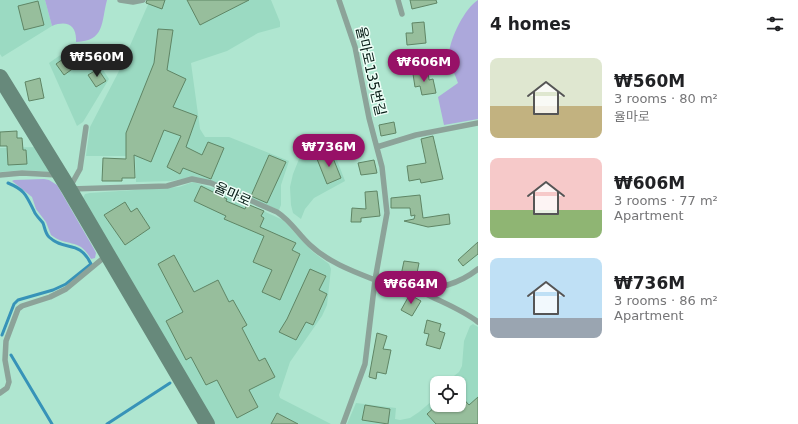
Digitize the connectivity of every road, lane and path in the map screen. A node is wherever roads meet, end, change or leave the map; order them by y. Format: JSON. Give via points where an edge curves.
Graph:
{"nodes":[{"id":1,"x":120,"y":0,"type":"edge"},
{"id":2,"x":143,"y":0,"type":"edge"},
{"id":3,"x":339,"y":0,"type":"edge"},
{"id":4,"x":398,"y":0,"type":"edge"},
{"id":5,"x":402,"y":14,"type":"dead end"},
{"id":6,"x":0,"y":77,"type":"edge"},
{"id":7,"x":478,"y":123,"type":"edge"},
{"id":8,"x":86,"y":127,"type":"dead end"},
{"id":9,"x":377,"y":147,"type":"junction"},
{"id":10,"x":0,"y":175,"type":"edge"},
{"id":11,"x":60,"y":175,"type":"junction"},
{"id":12,"x":69,"y":189,"type":"junction"},
{"id":13,"x":108,"y":255,"type":"junction"},
{"id":14,"x":478,"y":269,"type":"edge"},
{"id":15,"x":375,"y":283,"type":"junction"},
{"id":16,"x":419,"y":290,"type":"junction"},
{"id":17,"x":478,"y":322,"type":"edge"},
{"id":18,"x":0,"y":346,"type":"edge"},
{"id":19,"x":5,"y":352,"type":"junction"},
{"id":20,"x":0,"y":393,"type":"edge"},
{"id":21,"x":207,"y":424,"type":"edge"},
{"id":22,"x":343,"y":424,"type":"edge"}],
"edges":[{"from":1,"to":2,"type":"lane"},
{"from":3,"to":9,"type":"lane","name":"율마로135번길","via":[[355,47]]},
{"from":4,"to":5,"type":"lane"},
{"from":6,"to":11,"type":"street"},
{"from":7,"to":9,"type":"lane","via":[[416,135]]},
{"from":8,"to":12,"type":"lane","via":[[80,169]]},
{"from":9,"to":15,"type":"lane","name":"율마로135번길","via":[[387,213]]},
{"from":10,"to":11,"type":"lane"},
{"from":11,"to":12,"type":"street"},
{"from":12,"to":13,"type":"street"},
{"from":12,"to":15,"type":"lane","name":"율마로","via":[[167,186],[192,179],[211,183],[287,218],[304,239],[321,254]]},
{"from":13,"to":19,"type":"lane","via":[[66,289],[18,309],[6,340]]},
{"from":13,"to":21,"type":"street"},
{"from":14,"to":16,"type":"lane","via":[[455,282],[431,290]]},
{"from":15,"to":16,"type":"lane","via":[[399,291]]},
{"from":15,"to":22,"type":"lane","name":"율마로135번길","via":[[364,364]]},
{"from":16,"to":17,"type":"lane","via":[[458,308]]},
{"from":18,"to":19,"type":"lane"},
{"from":19,"to":20,"type":"lane","via":[[9,382]]}]}
